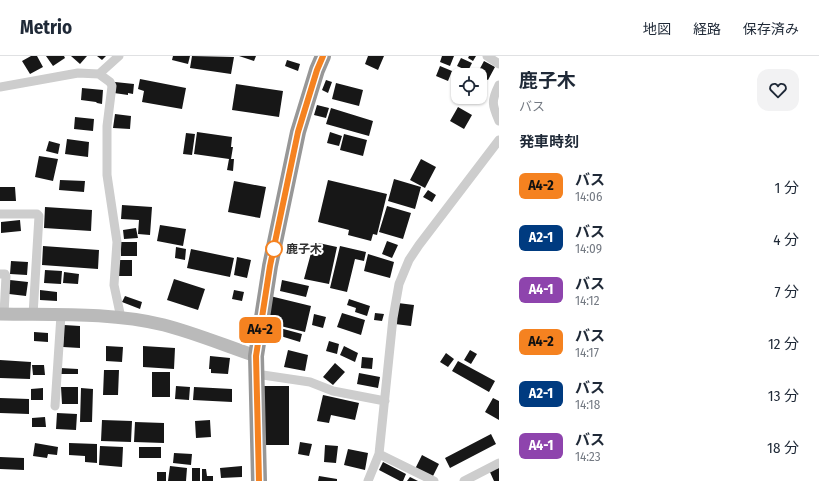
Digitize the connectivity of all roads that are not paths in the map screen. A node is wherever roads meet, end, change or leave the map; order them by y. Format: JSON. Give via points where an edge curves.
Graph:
{"nodes":[{"id":1,"x":119,"y":56,"type":"edge"},
{"id":2,"x":323,"y":56,"type":"edge"},
{"id":3,"x":487,"y":56,"type":"edge"},
{"id":4,"x":499,"y":64,"type":"edge"},
{"id":5,"x":99,"y":74,"type":"junction"},
{"id":6,"x":499,"y":85,"type":"edge"},
{"id":7,"x":0,"y":87,"type":"edge"},
{"id":8,"x":499,"y":121,"type":"edge"},
{"id":9,"x":499,"y":140,"type":"edge"},
{"id":10,"x":0,"y":214,"type":"edge"},
{"id":11,"x":0,"y":274,"type":"edge"},
{"id":12,"x":2,"y":314,"type":"edge"},
{"id":13,"x":34,"y":314,"type":"junction"},
{"id":14,"x":61,"y":314,"type":"junction"},
{"id":15,"x":122,"y":318,"type":"junction"},
{"id":16,"x":256,"y":356,"type":"junction"},
{"id":17,"x":256,"y":374,"type":"junction"},
{"id":18,"x":385,"y":401,"type":"junction"},
{"id":19,"x":55,"y":406,"type":"dead end"},
{"id":20,"x":379,"y":454,"type":"junction"},
{"id":21,"x":499,"y":463,"type":"edge"},
{"id":22,"x":259,"y":481,"type":"edge"},
{"id":23,"x":368,"y":481,"type":"edge"},
{"id":24,"x":434,"y":481,"type":"edge"},
{"id":25,"x":464,"y":481,"type":"edge"}],
"edges":[{"from":1,"to":5,"type":"street"},
{"from":2,"to":16,"type":"highway","via":[[298,132],[270,266]]},
{"from":3,"to":4,"type":"street"},
{"from":5,"to":7,"type":"street","via":[[78,73]]},
{"from":5,"to":15,"type":"street","via":[[112,86],[107,126],[107,175],[117,242],[114,285]]},
{"from":6,"to":8,"type":"street","via":[[493,99]]},
{"from":9,"to":18,"type":"street","via":[[409,260],[399,284],[393,318]]},
{"from":10,"to":13,"type":"street","via":[[38,216]]},
{"from":11,"to":12,"type":"street","via":[[6,276]]},
{"from":12,"to":13,"type":"street"},
{"from":13,"to":14,"type":"street"},
{"from":14,"to":15,"type":"street"},
{"from":14,"to":19,"type":"street"},
{"from":15,"to":16,"type":"street","via":[[163,325]]},
{"from":16,"to":17,"type":"highway"},
{"from":17,"to":18,"type":"street","via":[[310,382],[333,391]]},
{"from":17,"to":22,"type":"highway"},
{"from":18,"to":20,"type":"street"},
{"from":20,"to":23,"type":"street"},
{"from":20,"to":24,"type":"street"},
{"from":21,"to":25,"type":"street"}]}
